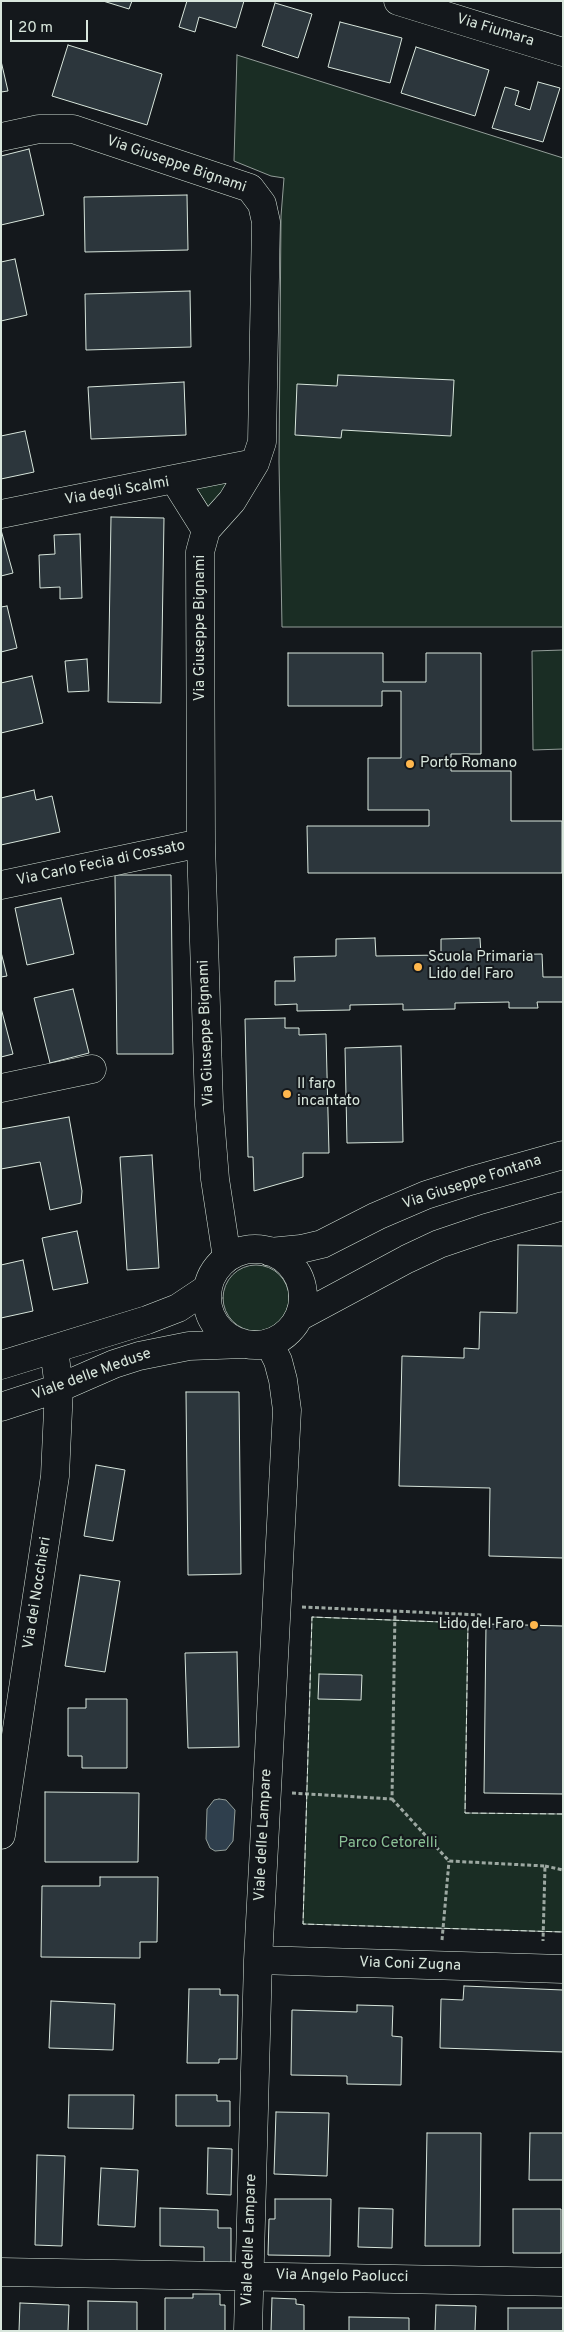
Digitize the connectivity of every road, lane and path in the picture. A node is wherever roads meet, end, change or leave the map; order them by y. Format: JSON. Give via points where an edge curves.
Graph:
{"nodes":[{"id":1,"x":398,"y":1,"type":"edge"},
{"id":2,"x":563,"y":52,"type":"edge"},
{"id":3,"x":1,"y":137,"type":"edge"},
{"id":4,"x":255,"y":463,"type":"junction"},
{"id":5,"x":174,"y":479,"type":"junction"},
{"id":6,"x":1,"y":514,"type":"edge"},
{"id":7,"x":206,"y":530,"type":"junction"},
{"id":8,"x":201,"y":843,"type":"junction"},
{"id":9,"x":1,"y":885,"type":"edge"},
{"id":10,"x":92,"y":1070,"type":"dead end"},
{"id":11,"x":1,"y":1088,"type":"edge"},
{"id":12,"x":563,"y":1155,"type":"edge"},
{"id":13,"x":563,"y":1206,"type":"edge"},
{"id":14,"x":270,"y":1252,"type":"junction"},
{"id":15,"x":227,"y":1258,"type":"junction"},
{"id":16,"x":208,"y":1288,"type":"junction"},
{"id":17,"x":299,"y":1317,"type":"junction"},
{"id":18,"x":257,"y":1344,"type":"junction"},
{"id":19,"x":54,"y":1350,"type":"junction"},
{"id":20,"x":1,"y":1365,"type":"edge"},
{"id":21,"x":59,"y":1388,"type":"junction"},
{"id":22,"x":1,"y":1408,"type":"edge"},
{"id":23,"x":277,"y":1606,"type":"junction"},
{"id":24,"x":395,"y":1611,"type":"junction"},
{"id":25,"x":482,"y":1615,"type":"dead end"},
{"id":26,"x":267,"y":1792,"type":"junction"},
{"id":27,"x":392,"y":1799,"type":"junction"},
{"id":28,"x":1,"y":1835,"type":"edge"},
{"id":29,"x":449,"y":1861,"type":"junction"},
{"id":30,"x":544,"y":1866,"type":"junction"},
{"id":31,"x":563,"y":1870,"type":"edge"},
{"id":32,"x":258,"y":1960,"type":"junction"},
{"id":33,"x":439,"y":1966,"type":"junction"},
{"id":34,"x":552,"y":1969,"type":"edge"},
{"id":35,"x":1,"y":2272,"type":"edge"},
{"id":36,"x":249,"y":2276,"type":"junction"},
{"id":37,"x":563,"y":2282,"type":"edge"},
{"id":38,"x":248,"y":2331,"type":"edge"}],
"edges":[{"from":1,"to":2,"type":"street","name":"Via Fiumara"},
{"from":3,"to":4,"type":"street","name":"Via Giuseppe Bignami","via":[[40,128],[73,129],[250,188],[262,204],[266,222],[262,442]]},
{"from":4,"to":5,"type":"street"},
{"from":4,"to":7,"type":"street","name":"Via Giuseppe Bignami","via":[[232,501]]},
{"from":5,"to":6,"type":"street","name":"Via degli Scalmi"},
{"from":5,"to":7,"type":"street","name":"Via degli Scalmi"},
{"from":7,"to":8,"type":"street","name":"Via Giuseppe Bignami","via":[[200,552]]},
{"from":8,"to":9,"type":"street","name":"Via Carlo Fecia di Cossato"},
{"from":8,"to":15,"type":"street","name":"Via Giuseppe Bignami","via":[[211,1132]]},
{"from":10,"to":11,"type":"street"},
{"from":12,"to":14,"type":"street","name":"Via Giuseppe Fontana","via":[[426,1195],[322,1244],[301,1250]]},
{"from":13,"to":17,"type":"street","via":[[439,1244]]},
{"from":14,"to":15,"type":"street","via":[[248,1250]]},
{"from":14,"to":17,"type":"street","via":[[284,1259],[302,1285],[303,1302]]},
{"from":15,"to":16,"type":"street","via":[[212,1276]]},
{"from":16,"to":18,"type":"street","via":[[207,1303],[215,1323],[231,1339]]},
{"from":16,"to":19,"type":"street","via":[[178,1308]]},
{"from":17,"to":18,"type":"street","via":[[286,1334]]},
{"from":18,"to":21,"type":"street","name":"Viale delle Meduse","via":[[201,1345],[152,1353],[114,1364]]},
{"from":18,"to":23,"type":"street","name":"Viale delle Lampare","via":[[280,1371],[286,1410]]},
{"from":19,"to":20,"type":"street"},
{"from":19,"to":21,"type":"street","name":"Via dei Nocchieri"},
{"from":21,"to":22,"type":"street","name":"Viale delle Meduse"},
{"from":21,"to":28,"type":"street","name":"Via dei Nocchieri","via":[[53,1489]]},
{"from":23,"to":24,"type":"path"},
{"from":23,"to":26,"type":"street","name":"Viale delle Lampare"},
{"from":24,"to":25,"type":"path"},
{"from":24,"to":27,"type":"path"},
{"from":26,"to":27,"type":"path"},
{"from":26,"to":32,"type":"street","name":"Viale delle Lampare"},
{"from":27,"to":29,"type":"path"},
{"from":29,"to":30,"type":"path"},
{"from":29,"to":33,"type":"path"},
{"from":30,"to":31,"type":"path"},
{"from":30,"to":34,"type":"path"},
{"from":32,"to":33,"type":"street","name":"Via Coni Zugna"},
{"from":32,"to":36,"type":"street","name":"Viale delle Lampare"},
{"from":33,"to":34,"type":"street","name":"Via Coni Zugna"},
{"from":35,"to":36,"type":"street","name":"Via Angelo Paolucci"},
{"from":36,"to":37,"type":"street","name":"Via Angelo Paolucci"},
{"from":36,"to":38,"type":"street","name":"Viale delle Lampare"}]}
